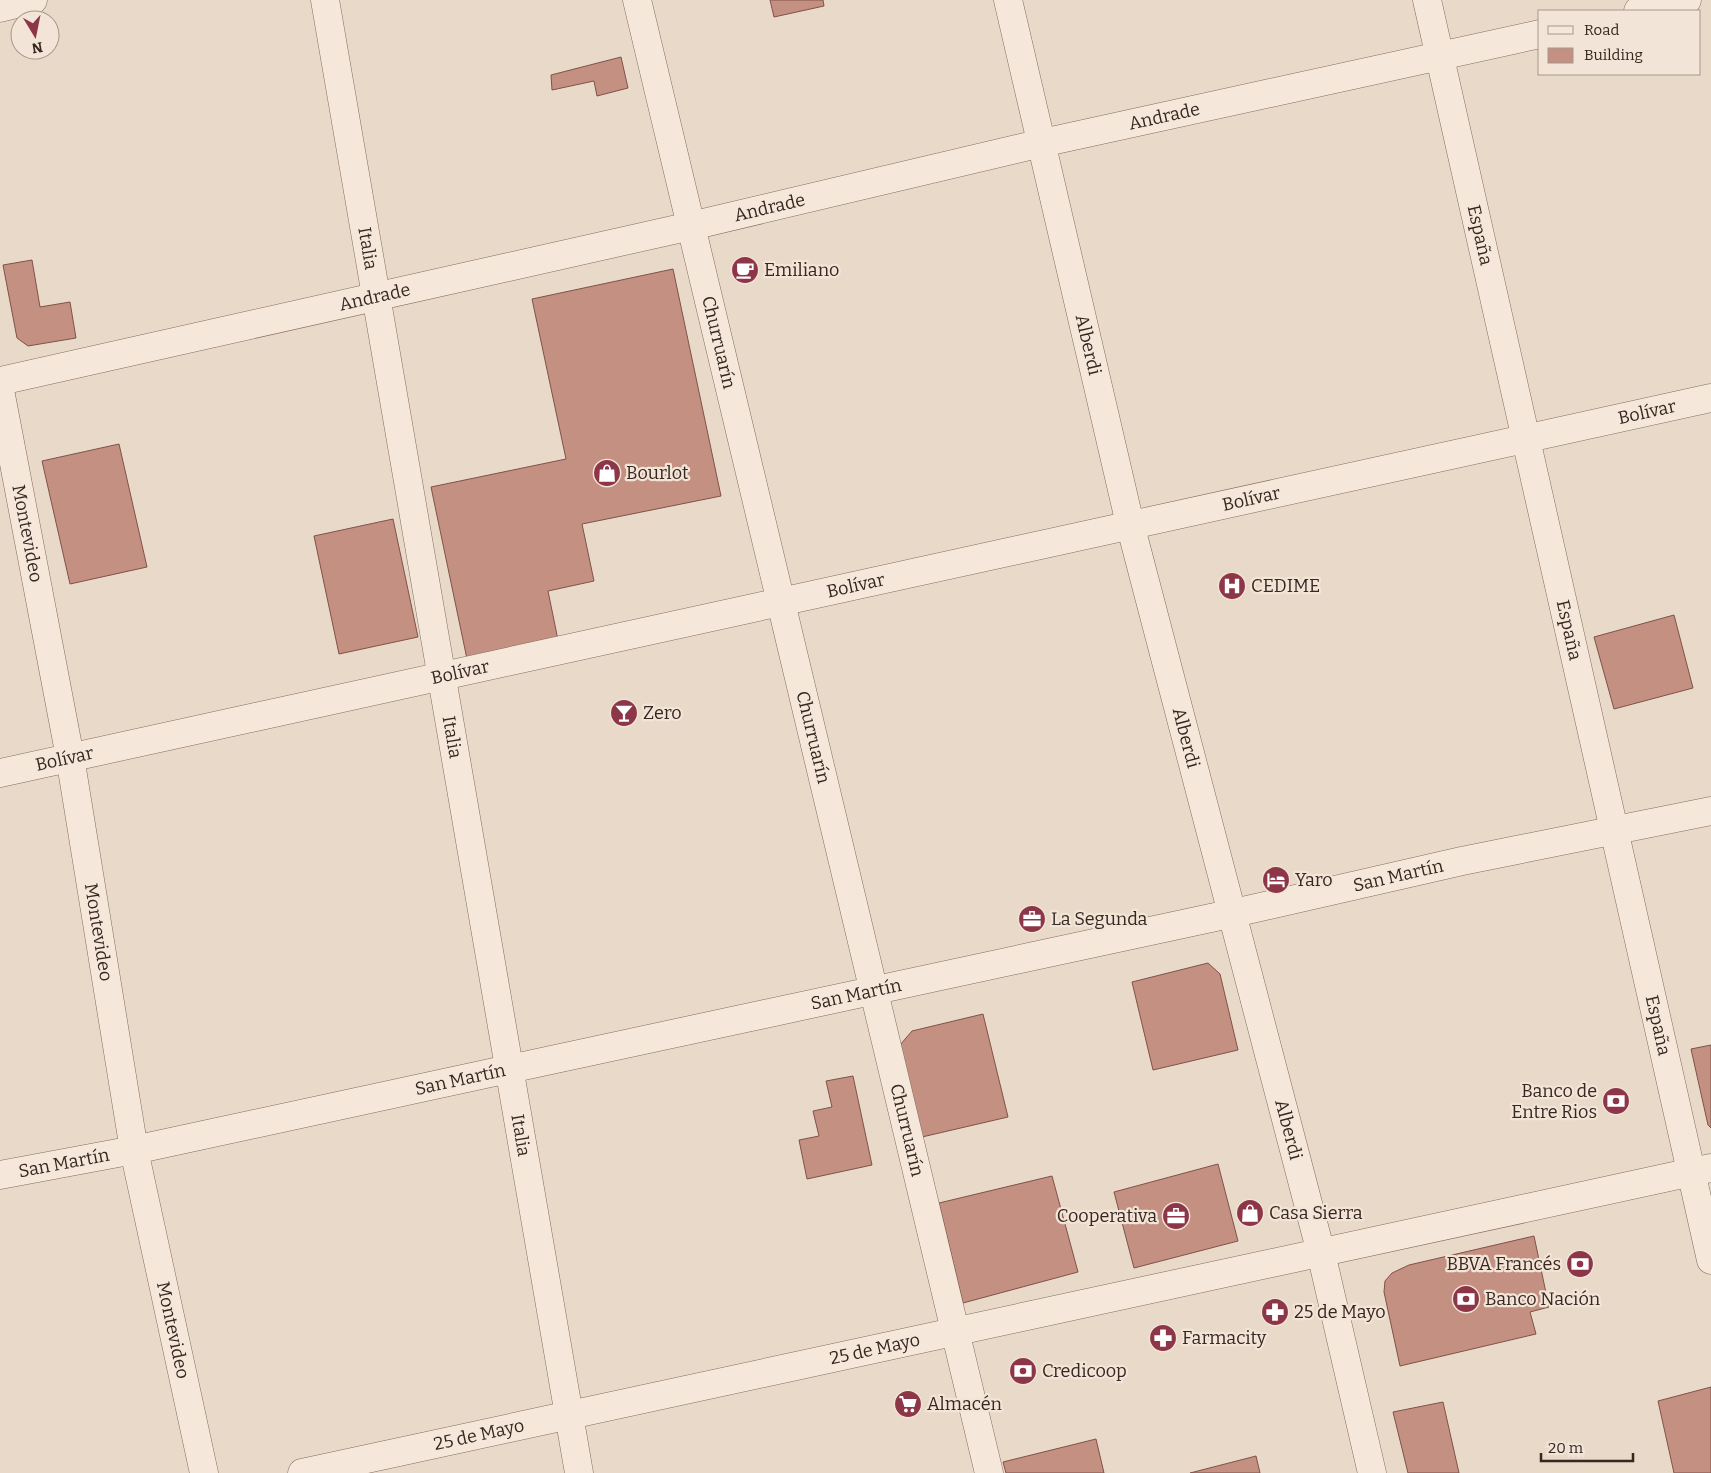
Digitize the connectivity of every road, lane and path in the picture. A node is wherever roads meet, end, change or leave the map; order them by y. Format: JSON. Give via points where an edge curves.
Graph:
{"nodes":[{"id":1,"x":33,"y":0,"type":"edge"},
{"id":2,"x":325,"y":0,"type":"edge"},
{"id":3,"x":637,"y":0,"type":"edge"},
{"id":4,"x":1008,"y":0,"type":"edge"},
{"id":5,"x":1428,"y":0,"type":"edge"},
{"id":6,"x":1687,"y":0,"type":"edge"},
{"id":7,"x":0,"y":8,"type":"edge"},
{"id":8,"x":1642,"y":10,"type":"edge"},
{"id":9,"x":1538,"y":34,"type":"edge"},
{"id":10,"x":1440,"y":57,"type":"junction"},
{"id":11,"x":1042,"y":143,"type":"junction"},
{"id":12,"x":691,"y":226,"type":"junction"},
{"id":13,"x":376,"y":297,"type":"junction"},
{"id":14,"x":0,"y":381,"type":"edge"},
{"id":15,"x":0,"y":390,"type":"edge"},
{"id":16,"x":1711,"y":398,"type":"edge"},
{"id":17,"x":1526,"y":437,"type":"junction"},
{"id":18,"x":1130,"y":524,"type":"junction"},
{"id":19,"x":780,"y":601,"type":"junction"},
{"id":20,"x":442,"y":676,"type":"junction"},
{"id":21,"x":70,"y":757,"type":"junction"},
{"id":22,"x":0,"y":772,"type":"edge"},
{"id":23,"x":1711,"y":811,"type":"edge"},
{"id":24,"x":1614,"y":832,"type":"junction"},
{"id":25,"x":1234,"y":913,"type":"junction"},
{"id":26,"x":873,"y":991,"type":"junction"},
{"id":27,"x":509,"y":1069,"type":"junction"},
{"id":28,"x":134,"y":1150,"type":"junction"},
{"id":29,"x":1701,"y":1170,"type":"edge"},
{"id":30,"x":0,"y":1175,"type":"edge"},
{"id":31,"x":1321,"y":1253,"type":"junction"},
{"id":32,"x":1711,"y":1260,"type":"edge"},
{"id":33,"x":955,"y":1331,"type":"junction"},
{"id":34,"x":568,"y":1415,"type":"junction"},
{"id":35,"x":204,"y":1473,"type":"edge"},
{"id":36,"x":302,"y":1473,"type":"edge"},
{"id":37,"x":579,"y":1473,"type":"edge"},
{"id":38,"x":989,"y":1473,"type":"edge"},
{"id":39,"x":1372,"y":1473,"type":"edge"}],
"edges":[{"from":1,"to":7,"type":"street"},
{"from":2,"to":13,"type":"street","name":"Italia"},
{"from":3,"to":12,"type":"street","name":"Churruarín"},
{"from":4,"to":11,"type":"street","name":"Alberdi"},
{"from":5,"to":10,"type":"street","name":"España"},
{"from":6,"to":8,"type":"street"},
{"from":9,"to":10,"type":"street","name":"Andrade"},
{"from":10,"to":11,"type":"street","name":"Andrade"},
{"from":10,"to":17,"type":"street","name":"España"},
{"from":11,"to":12,"type":"street","name":"Andrade"},
{"from":11,"to":18,"type":"street","name":"Alberdi"},
{"from":12,"to":13,"type":"street","name":"Andrade"},
{"from":12,"to":19,"type":"street","name":"Churruarín"},
{"from":13,"to":14,"type":"street","name":"Andrade"},
{"from":13,"to":20,"type":"street","name":"Italia"},
{"from":15,"to":21,"type":"street","name":"Montevideo"},
{"from":16,"to":17,"type":"street","name":"Bolívar"},
{"from":17,"to":18,"type":"street","name":"Bolívar"},
{"from":17,"to":24,"type":"street","name":"España"},
{"from":18,"to":19,"type":"street","name":"Bolívar"},
{"from":18,"to":25,"type":"street","name":"Alberdi"},
{"from":19,"to":20,"type":"street","name":"Bolívar"},
{"from":19,"to":26,"type":"street","name":"Churruarín"},
{"from":20,"to":21,"type":"street","name":"Bolívar"},
{"from":20,"to":27,"type":"street","name":"Italia"},
{"from":21,"to":22,"type":"street","name":"Bolívar"},
{"from":21,"to":28,"type":"street","name":"Montevideo"},
{"from":23,"to":24,"type":"street","name":"San Martín"},
{"from":24,"to":25,"type":"street","name":"San Martín","via":[[1462,861]]},
{"from":24,"to":29,"type":"street","name":"España"},
{"from":25,"to":26,"type":"street","name":"San Martín"},
{"from":25,"to":31,"type":"street","name":"Alberdi"},
{"from":26,"to":27,"type":"street","name":"San Martín"},
{"from":26,"to":33,"type":"street","name":"Churruarín"},
{"from":27,"to":28,"type":"street","name":"San Martín"},
{"from":27,"to":34,"type":"street","name":"Italia"},
{"from":28,"to":30,"type":"street","name":"San Martín"},
{"from":28,"to":35,"type":"street","name":"Montevideo"},
{"from":29,"to":31,"type":"street","name":"25 de Mayo"},
{"from":29,"to":32,"type":"street","name":"España"},
{"from":31,"to":33,"type":"street","name":"25 de Mayo"},
{"from":31,"to":39,"type":"street","name":"Alberdi"},
{"from":33,"to":34,"type":"street","name":"25 de Mayo"},
{"from":33,"to":38,"type":"street","name":"Churruarín"},
{"from":34,"to":36,"type":"street","name":"25 de Mayo"},
{"from":34,"to":37,"type":"street","name":"Italia"}]}
